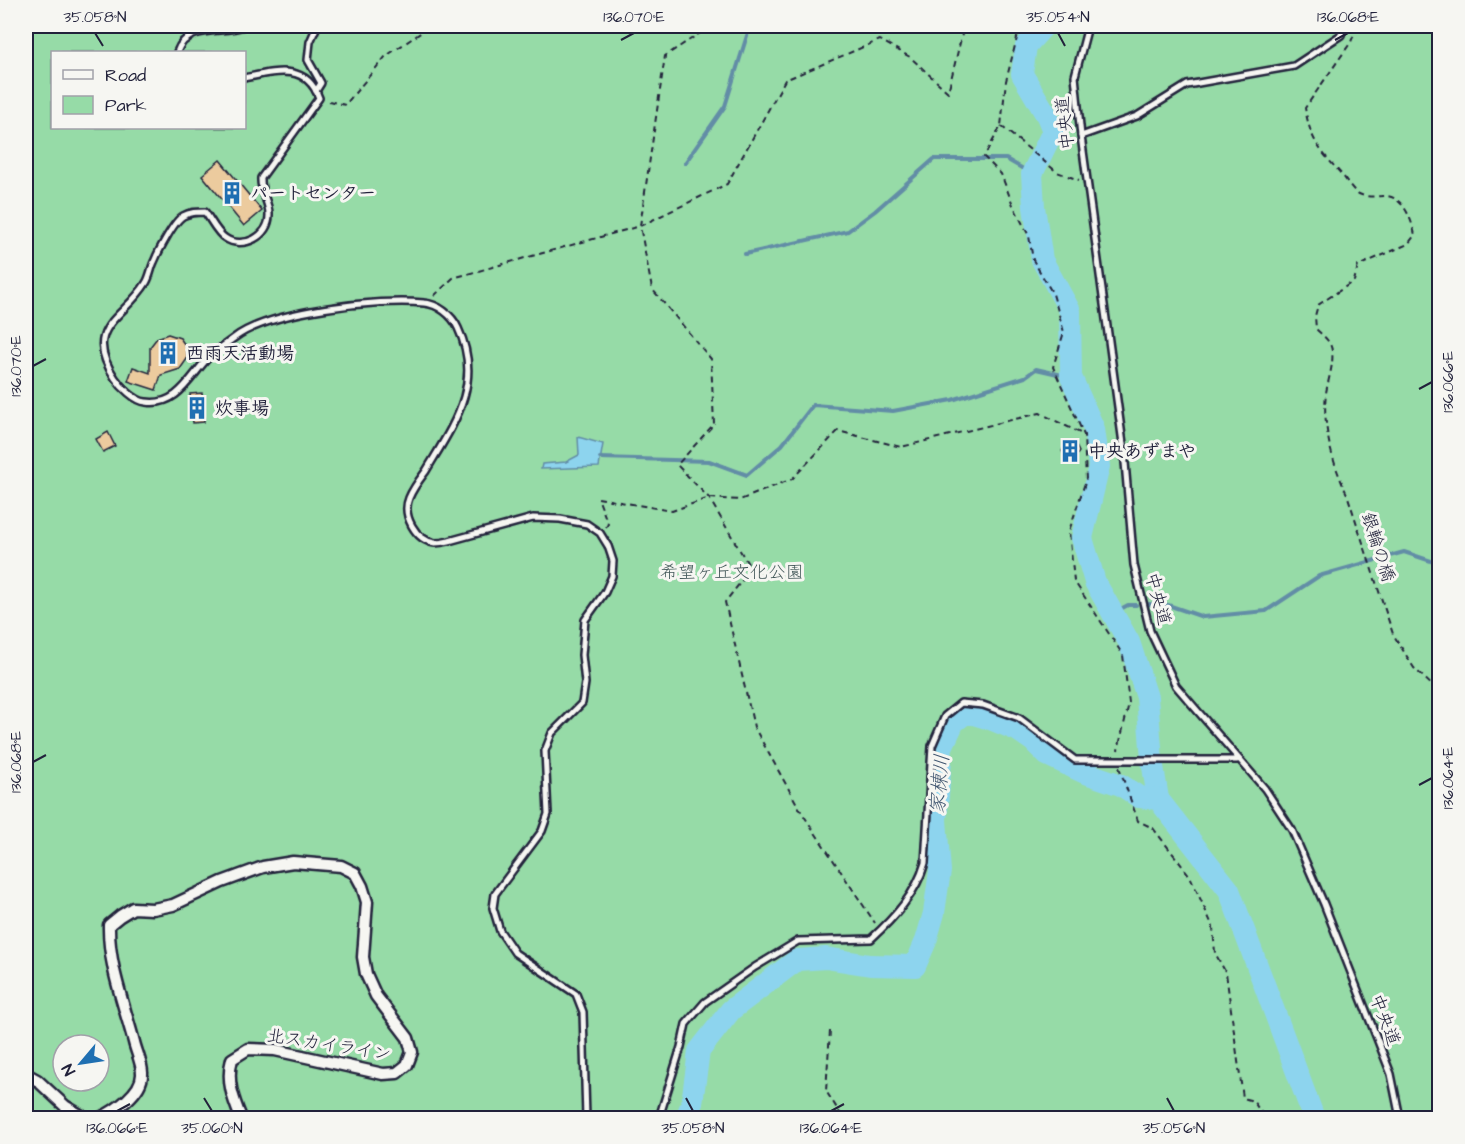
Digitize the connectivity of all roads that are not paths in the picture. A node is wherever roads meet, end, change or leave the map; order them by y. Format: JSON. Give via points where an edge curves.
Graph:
{"nodes":[{"id":1,"x":244,"y":26,"type":"edge"},
{"id":2,"x":317,"y":26,"type":"edge"},
{"id":3,"x":1088,"y":26,"type":"edge"},
{"id":4,"x":1344,"y":26,"type":"edge"},
{"id":5,"x":178,"y":51,"type":"edge"},
{"id":6,"x":246,"y":78,"type":"edge"},
{"id":7,"x":316,"y":91,"type":"junction"},
{"id":8,"x":1081,"y":136,"type":"junction"},
{"id":9,"x":1237,"y":760,"type":"junction"},
{"id":10,"x":26,"y":1074,"type":"edge"},
{"id":11,"x":85,"y":1119,"type":"edge"},
{"id":12,"x":100,"y":1119,"type":"edge"},
{"id":13,"x":241,"y":1119,"type":"edge"},
{"id":14,"x":586,"y":1119,"type":"edge"},
{"id":15,"x":659,"y":1119,"type":"edge"},
{"id":16,"x":1400,"y":1119,"type":"edge"}],
"edges":[{"from":1,"to":5,"type":"lane","via":[[200,32],[187,38]]},
{"from":2,"to":7,"type":"lane","via":[[308,60],[321,83]]},
{"from":3,"to":8,"type":"lane","name":"中央道","via":[[1075,76]]},
{"from":4,"to":8,"type":"lane","via":[[1341,35],[1294,66],[1187,85],[1137,116]]},
{"from":6,"to":7,"type":"lane","via":[[293,72]]},
{"from":7,"to":14,"type":"lane","via":[[318,98],[261,178],[260,190],[270,216],[266,229],[246,243],[234,244],[222,236],[205,212],[181,217],[146,283],[107,327],[102,343],[106,363],[131,395],[145,402],[164,401],[180,393],[209,357],[245,329],[364,302],[426,303],[442,309],[456,324],[470,368],[454,425],[408,499],[407,514],[412,527],[435,543],[533,518],[587,524],[600,533],[613,561],[612,576],[585,620],[582,703],[552,733],[545,752],[548,814],[542,831],[495,894],[493,909],[500,931],[515,953],[576,994],[583,1012]]},
{"from":8,"to":9,"type":"lane","name":"中央道","via":[[1124,452],[1134,565],[1150,631],[1176,686]]},
{"from":9,"to":15,"type":"lane","via":[[1075,760],[1019,718],[983,705],[961,703],[945,716],[932,746],[927,848],[922,874],[904,905],[871,939],[798,941],[705,1002],[686,1024]]},
{"from":9,"to":16,"type":"lane","name":"中央道","via":[[1265,789],[1292,830],[1390,1074]]},
{"from":10,"to":11,"type":"street"},
{"from":12,"to":13,"type":"street","name":"北スカイライン","via":[[134,1094],[142,1075],[113,965],[109,925],[133,908],[172,905],[263,867],[293,862],[341,866],[355,873],[362,886],[367,902],[363,957],[366,974],[376,996],[408,1038],[412,1052],[407,1065],[397,1073],[383,1074],[275,1050],[248,1049],[232,1059],[228,1071]]}]}
